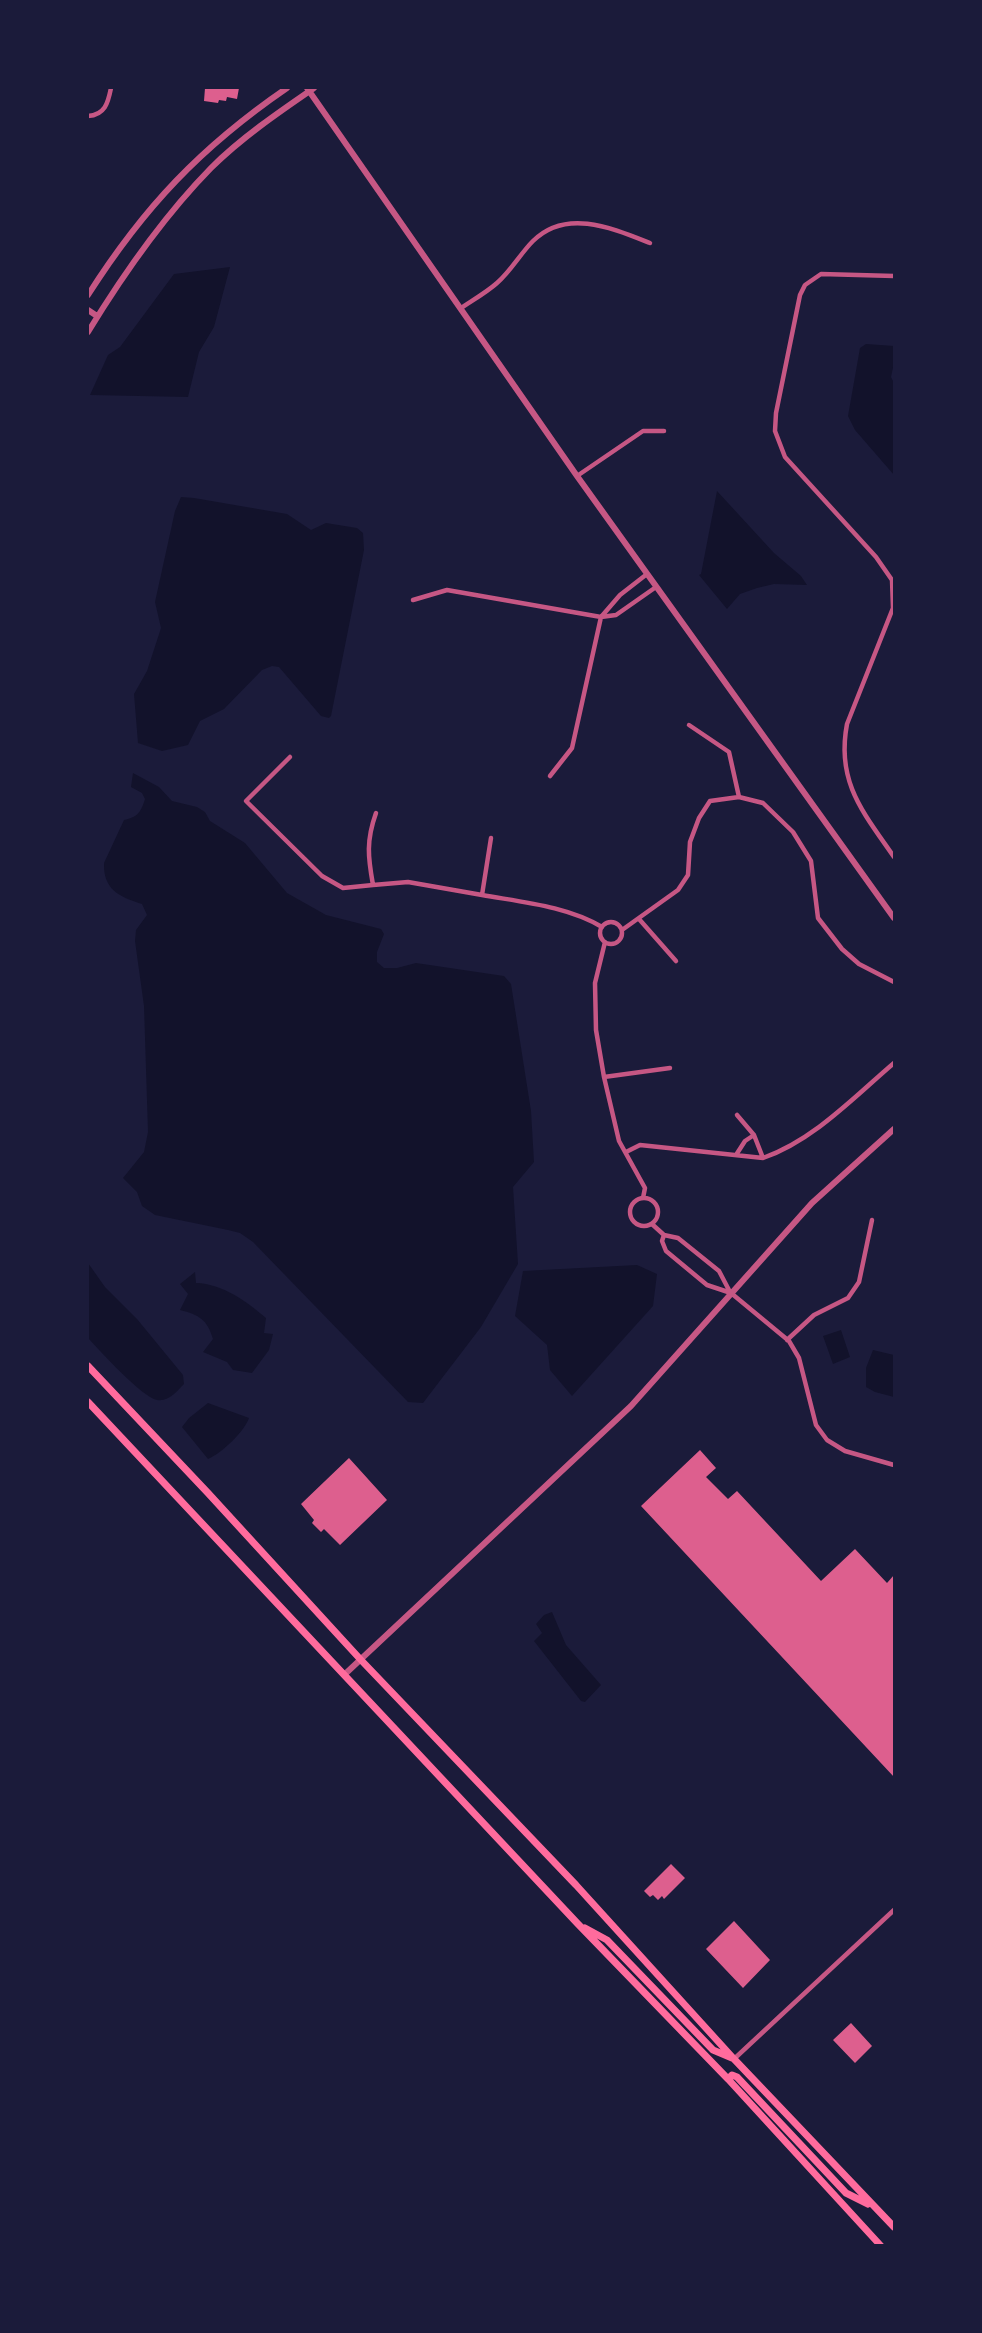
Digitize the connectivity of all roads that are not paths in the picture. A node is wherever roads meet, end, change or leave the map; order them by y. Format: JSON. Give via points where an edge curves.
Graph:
{"nodes":[{"id":1,"x":111,"y":88,"type":"edge"},
{"id":2,"x":286,"y":88,"type":"edge"},
{"id":3,"x":310,"y":89,"type":"edge"},
{"id":4,"x":88,"y":116,"type":"edge"},
{"id":5,"x":650,"y":243,"type":"dead end"},
{"id":6,"x":894,"y":276,"type":"edge"},
{"id":7,"x":88,"y":295,"type":"edge"},
{"id":8,"x":461,"y":308,"type":"junction"},
{"id":9,"x":88,"y":310,"type":"edge"},
{"id":10,"x":97,"y":316,"type":"junction"},
{"id":11,"x":88,"y":332,"type":"edge"},
{"id":12,"x":664,"y":431,"type":"dead end"},
{"id":13,"x":577,"y":476,"type":"junction"},
{"id":14,"x":648,"y":574,"type":"junction"},
{"id":15,"x":656,"y":587,"type":"junction"},
{"id":16,"x":413,"y":600,"type":"dead end"},
{"id":17,"x":601,"y":617,"type":"junction"},
{"id":18,"x":689,"y":725,"type":"dead end"},
{"id":19,"x":290,"y":757,"type":"dead end"},
{"id":20,"x":550,"y":776,"type":"dead end"},
{"id":21,"x":739,"y":797,"type":"junction"},
{"id":22,"x":376,"y":813,"type":"dead end"},
{"id":23,"x":491,"y":838,"type":"dead end"},
{"id":24,"x":894,"y":857,"type":"edge"},
{"id":25,"x":373,"y":886,"type":"junction"},
{"id":26,"x":482,"y":895,"type":"junction"},
{"id":27,"x":894,"y":918,"type":"edge"},
{"id":28,"x":639,"y":919,"type":"junction"},
{"id":29,"x":602,"y":928,"type":"junction"},
{"id":30,"x":622,"y":930,"type":"junction"},
{"id":31,"x":605,"y":942,"type":"junction"},
{"id":32,"x":676,"y":961,"type":"dead end"},
{"id":33,"x":894,"y":982,"type":"edge"},
{"id":34,"x":894,"y":1063,"type":"edge"},
{"id":35,"x":670,"y":1068,"type":"dead end"},
{"id":36,"x":604,"y":1077,"type":"junction"},
{"id":37,"x":737,"y":1115,"type":"dead end"},
{"id":38,"x":894,"y":1129,"type":"edge"},
{"id":39,"x":754,"y":1135,"type":"junction"},
{"id":40,"x":626,"y":1152,"type":"junction"},
{"id":41,"x":736,"y":1155,"type":"junction"},
{"id":42,"x":763,"y":1158,"type":"junction"},
{"id":43,"x":643,"y":1198,"type":"junction"},
{"id":44,"x":872,"y":1220,"type":"dead end"},
{"id":45,"x":653,"y":1225,"type":"junction"},
{"id":46,"x":664,"y":1235,"type":"junction"},
{"id":47,"x":730,"y":1293,"type":"junction"},
{"id":48,"x":787,"y":1340,"type":"junction"},
{"id":49,"x":88,"y":1366,"type":"edge"},
{"id":50,"x":88,"y":1402,"type":"edge"},
{"id":51,"x":894,"y":1465,"type":"edge"},
{"id":52,"x":361,"y":1660,"type":"junction"},
{"id":53,"x":344,"y":1675,"type":"junction"},
{"id":54,"x":894,"y":1910,"type":"edge"},
{"id":55,"x":578,"y":1924,"type":"junction"},
{"id":56,"x":734,"y":2059,"type":"junction"},
{"id":57,"x":728,"y":2078,"type":"junction"},
{"id":58,"x":875,"y":2207,"type":"junction"},
{"id":59,"x":894,"y":2227,"type":"edge"},
{"id":60,"x":881,"y":2245,"type":"edge"}],
"edges":[{"from":1,"to":4,"type":"street","via":[[103,111]]},
{"from":2,"to":7,"type":"street","via":[[227,130],[166,190]]},
{"from":3,"to":8,"type":"street"},
{"from":3,"to":10,"type":"street","via":[[212,167],[137,256]]},
{"from":5,"to":8,"type":"street","via":[[615,229],[568,222],[550,228],[497,283]]},
{"from":6,"to":24,"type":"street","via":[[821,274],[805,285],[775,431],[785,457],[892,580],[893,608],[847,724],[843,751],[854,797]]},
{"from":8,"to":13,"type":"street"},
{"from":9,"to":10,"type":"street"},
{"from":10,"to":11,"type":"street"},
{"from":12,"to":13,"type":"street","via":[[643,431]]},
{"from":13,"to":14,"type":"street"},
{"from":14,"to":15,"type":"street"},
{"from":14,"to":17,"type":"street"},
{"from":15,"to":17,"type":"street","via":[[616,615]]},
{"from":15,"to":27,"type":"street"},
{"from":16,"to":17,"type":"street","via":[[447,590]]},
{"from":17,"to":20,"type":"street","via":[[572,748]]},
{"from":18,"to":21,"type":"street","via":[[729,752]]},
{"from":19,"to":25,"type":"street","via":[[246,801],[322,876],[343,888]]},
{"from":21,"to":28,"type":"street","via":[[710,801],[690,842],[688,874],[678,890]]},
{"from":21,"to":33,"type":"street","via":[[763,803],[793,832],[811,861],[818,918],[859,964]]},
{"from":22,"to":25,"type":"street","via":[[367,849]]},
{"from":23,"to":26,"type":"street"},
{"from":25,"to":26,"type":"street","via":[[408,882]]},
{"from":26,"to":29,"type":"street","via":[[556,909]]},
{"from":28,"to":30,"type":"street"},
{"from":28,"to":32,"type":"street"},
{"from":29,"to":30,"type":"street","via":[[611,922]]},
{"from":29,"to":31,"type":"street"},
{"from":30,"to":31,"type":"street","via":[[619,940]]},
{"from":31,"to":36,"type":"street","via":[[595,983]]},
{"from":34,"to":42,"type":"street","via":[[806,1136]]},
{"from":35,"to":36,"type":"street"},
{"from":36,"to":40,"type":"street","via":[[619,1141]]},
{"from":37,"to":39,"type":"street"},
{"from":38,"to":47,"type":"street","via":[[812,1203]]},
{"from":39,"to":41,"type":"street"},
{"from":39,"to":42,"type":"street"},
{"from":40,"to":41,"type":"street","via":[[640,1145]]},
{"from":40,"to":43,"type":"street","via":[[645,1188]]},
{"from":41,"to":42,"type":"street"},
{"from":43,"to":45,"type":"street","via":[[655,1202],[660,1214]]},
{"from":43,"to":45,"type":"street","via":[[629,1210],[632,1221],[643,1228]]},
{"from":44,"to":48,"type":"street","via":[[859,1282],[848,1298],[814,1315]]},
{"from":45,"to":46,"type":"street"},
{"from":46,"to":47,"type":"street","via":[[678,1238],[719,1271]]},
{"from":46,"to":47,"type":"street","via":[[666,1251],[707,1285]]},
{"from":47,"to":48,"type":"street"},
{"from":47,"to":52,"type":"street","via":[[631,1406]]},
{"from":48,"to":51,"type":"street","via":[[799,1358],[817,1425],[827,1440],[845,1451]]},
{"from":49,"to":52,"type":"main road"},
{"from":50,"to":53,"type":"main road"},
{"from":52,"to":53,"type":"street"},
{"from":52,"to":56,"type":"main road"},
{"from":53,"to":55,"type":"main road"},
{"from":54,"to":56,"type":"street"},
{"from":55,"to":56,"type":"main road","via":[[607,1940],[713,2050]]},
{"from":55,"to":57,"type":"main road"},
{"from":56,"to":58,"type":"main road"},
{"from":57,"to":58,"type":"main road","via":[[737,2077],[845,2193]]},
{"from":57,"to":60,"type":"main road"},
{"from":58,"to":59,"type":"main road"}]}
